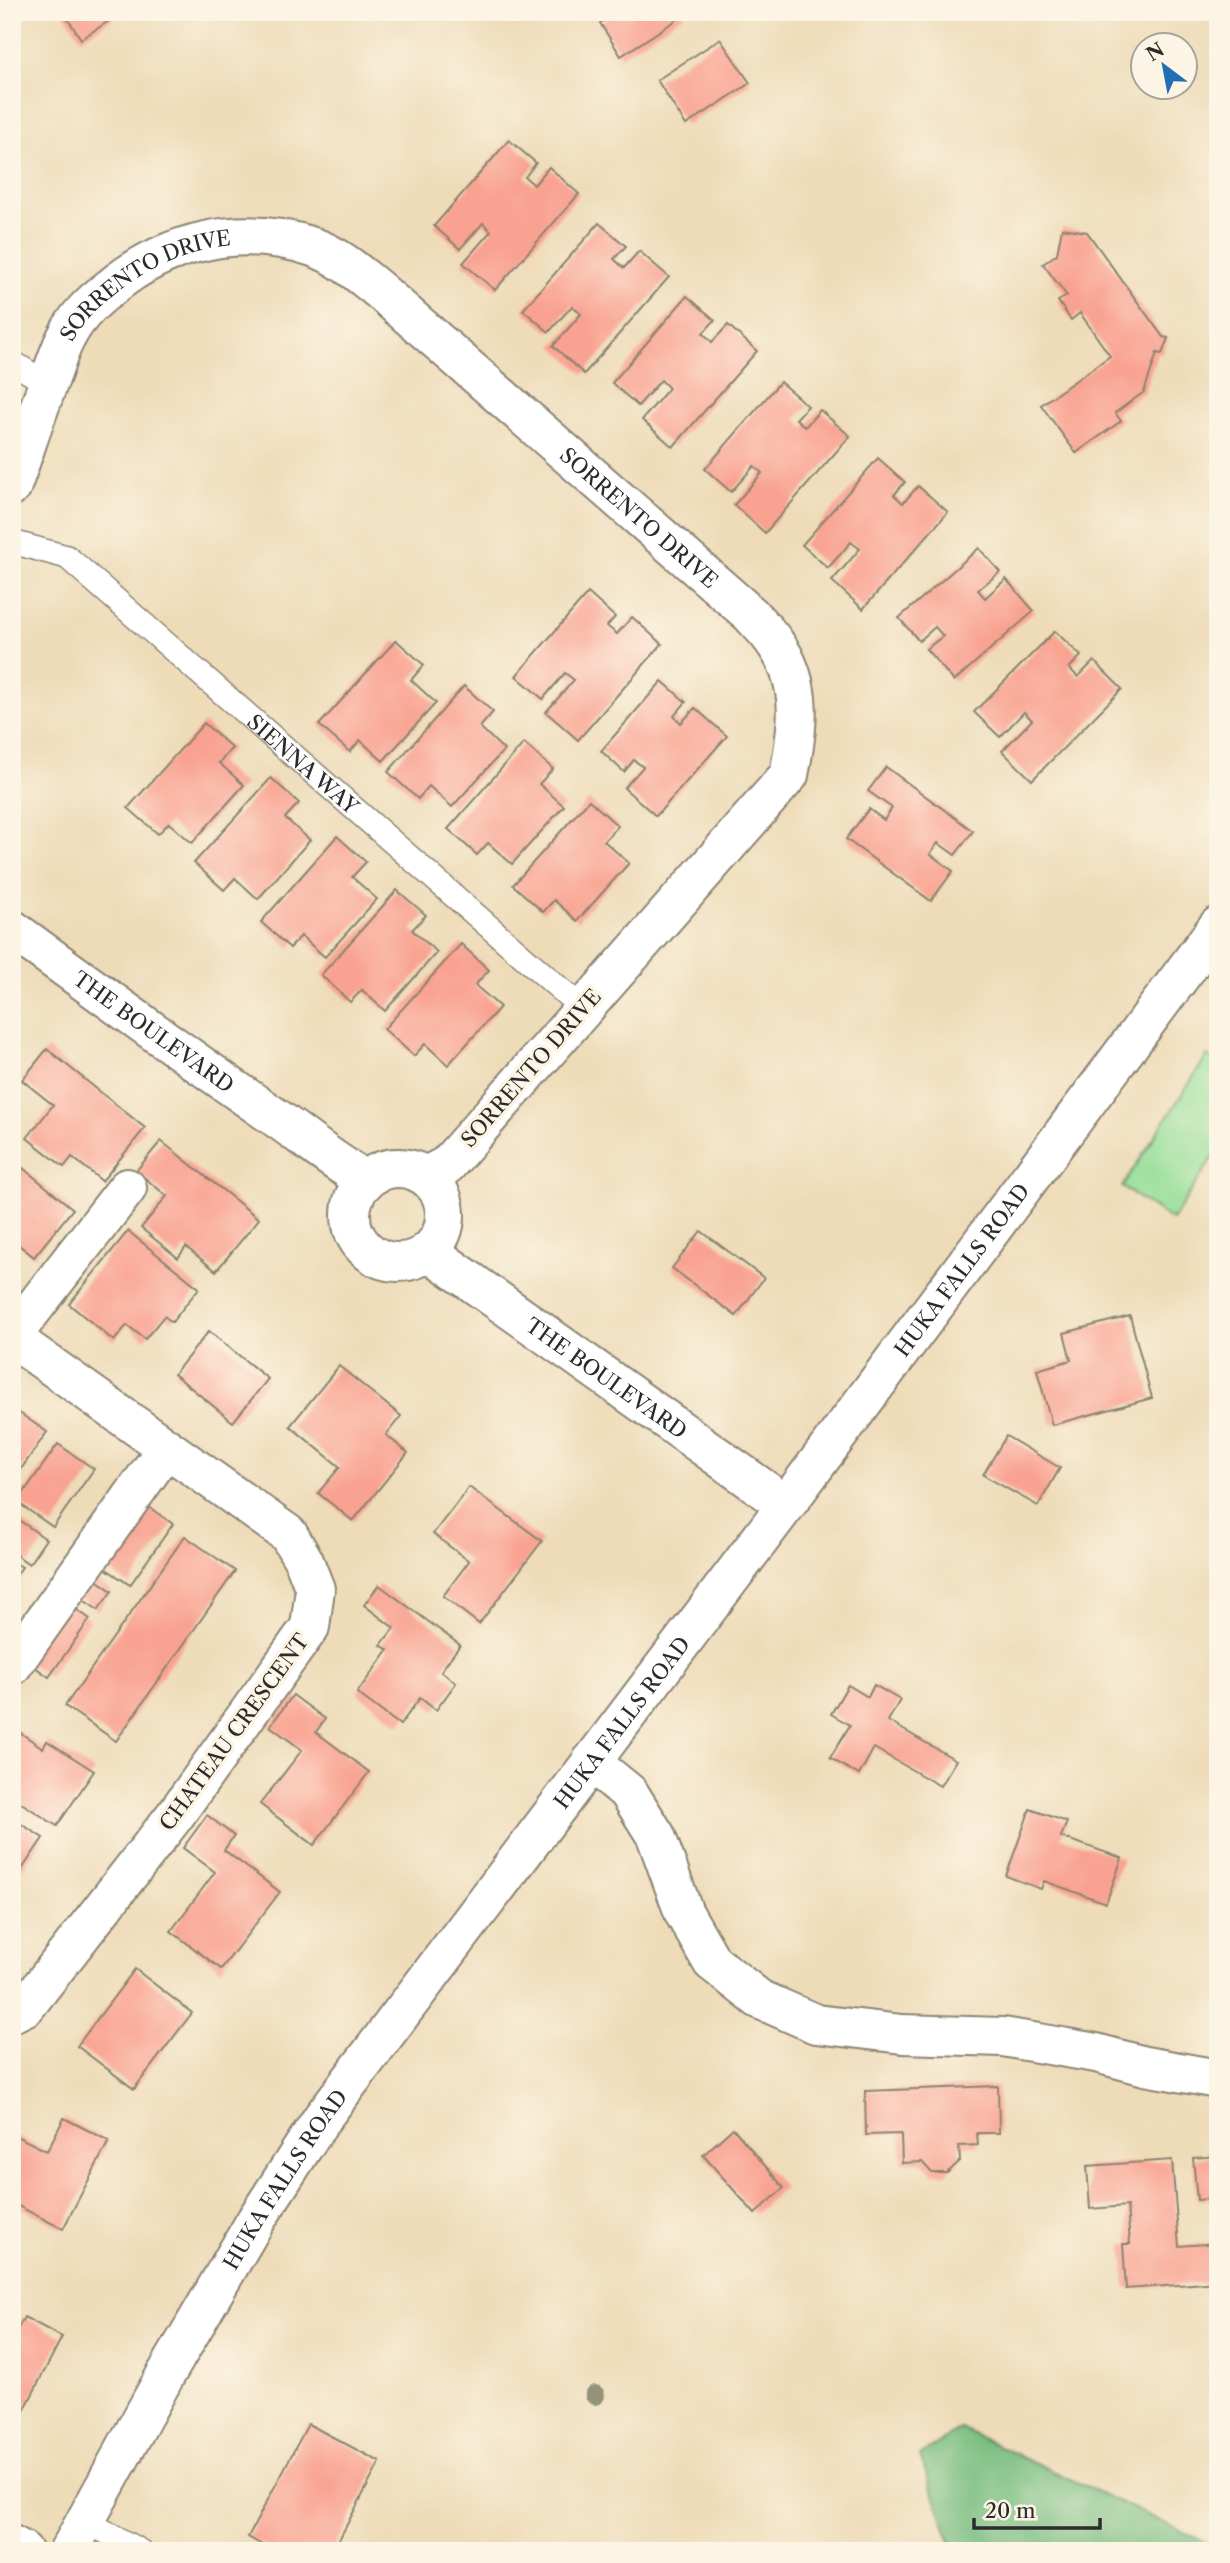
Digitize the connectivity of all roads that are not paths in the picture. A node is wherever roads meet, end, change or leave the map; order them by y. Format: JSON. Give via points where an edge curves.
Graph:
{"nodes":[{"id":1,"x":12,"y":362,"type":"edge"},
{"id":2,"x":48,"y":384,"type":"junction"},
{"id":3,"x":12,"y":486,"type":"edge"},
{"id":4,"x":12,"y":542,"type":"edge"},
{"id":5,"x":1218,"y":926,"type":"edge"},
{"id":6,"x":12,"y":929,"type":"edge"},
{"id":7,"x":583,"y":1009,"type":"junction"},
{"id":8,"x":426,"y":1176,"type":"junction"},
{"id":9,"x":366,"y":1180,"type":"junction"},
{"id":10,"x":127,"y":1188,"type":"dead end"},
{"id":11,"x":428,"y":1251,"type":"junction"},
{"id":12,"x":12,"y":1337,"type":"edge"},
{"id":13,"x":166,"y":1448,"type":"junction"},
{"id":14,"x":786,"y":1505,"type":"junction"},
{"id":15,"x":12,"y":1666,"type":"edge"},
{"id":16,"x":591,"y":1762,"type":"junction"},
{"id":17,"x":12,"y":2013,"type":"edge"},
{"id":18,"x":1218,"y":2079,"type":"edge"},
{"id":19,"x":78,"y":2536,"type":"edge"},
{"id":20,"x":12,"y":2545,"type":"edge"},
{"id":21,"x":23,"y":2551,"type":"edge"},
{"id":22,"x":140,"y":2551,"type":"edge"}],
"edges":[{"from":1,"to":2,"type":"lane"},
{"from":2,"to":3,"type":"street","name":"SORRENTO DRIVE"},
{"from":2,"to":7,"type":"street","name":"SORRENTO DRIVE","via":[[67,335],[94,300],[163,253],[200,240],[244,238],[314,247],[379,290],[750,614],[776,644],[796,688],[797,736],[789,775]]},
{"from":4,"to":7,"type":"lane","name":"SIENNA WAY","via":[[67,557]]},
{"from":5,"to":14,"type":"street","name":"HUKA FALLS ROAD"},
{"from":6,"to":9,"type":"street","name":"THE BOULEVARD","via":[[343,1168]]},
{"from":7,"to":8,"type":"street","name":"SORRENTO DRIVE","via":[[447,1165]]},
{"from":8,"to":9,"type":"street","via":[[394,1167]]},
{"from":8,"to":11,"type":"street","via":[[444,1205],[444,1223]]},
{"from":9,"to":11,"type":"street","via":[[355,1193],[351,1224],[368,1252],[398,1262]]},
{"from":10,"to":12,"type":"street"},
{"from":11,"to":14,"type":"street","name":"THE BOULEVARD"},
{"from":12,"to":13,"type":"street","name":"CHATEAU CRESCENT"},
{"from":13,"to":15,"type":"street"},
{"from":13,"to":17,"type":"street","name":"CHATEAU CRESCENT","via":[[288,1534],[315,1589],[310,1627],[176,1814],[26,2006]]},
{"from":14,"to":16,"type":"street","name":"HUKA FALLS ROAD"},
{"from":16,"to":18,"type":"street","via":[[629,1793],[656,1836],[684,1913],[712,1962],[759,1999],[816,2024],[902,2034],[1003,2037]]},
{"from":16,"to":19,"type":"street","name":"HUKA FALLS ROAD","via":[[315,2129],[165,2376]]},
{"from":19,"to":22,"type":"lane"},
{"from":20,"to":21,"type":"street"}]}
